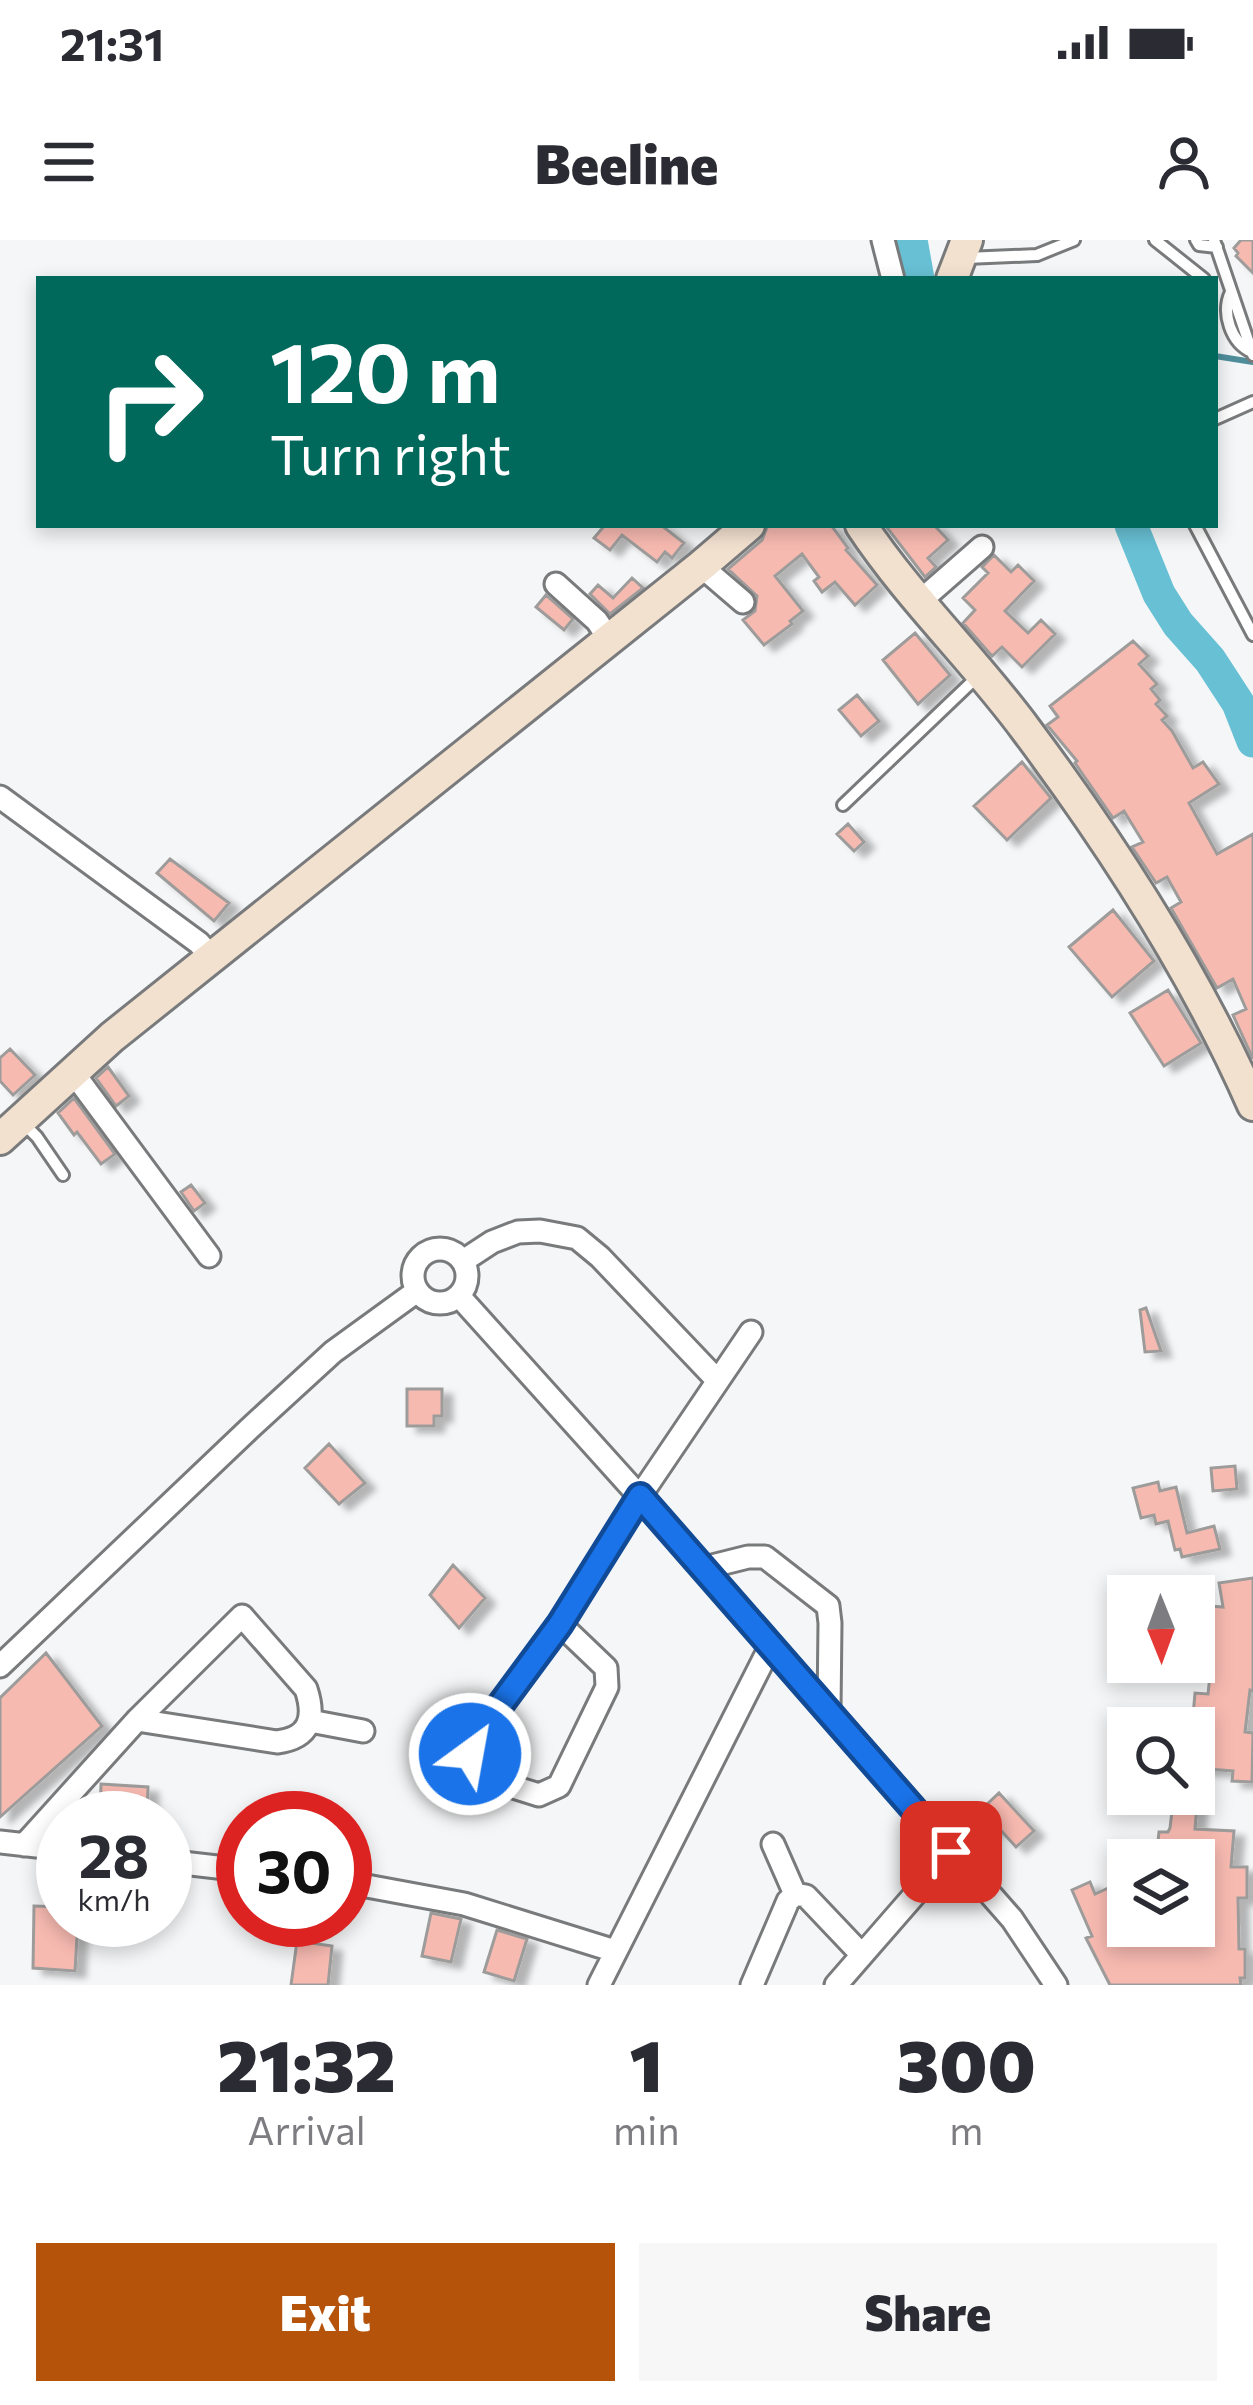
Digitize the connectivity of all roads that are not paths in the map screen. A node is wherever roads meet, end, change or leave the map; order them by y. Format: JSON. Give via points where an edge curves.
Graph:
{"nodes":[{"id":1,"x":883,"y":240,"type":"edge"},
{"id":2,"x":1074,"y":240,"type":"edge"},
{"id":3,"x":1155,"y":240,"type":"edge"},
{"id":4,"x":1196,"y":240,"type":"edge"},
{"id":5,"x":1215,"y":243,"type":"edge"},
{"id":6,"x":960,"y":259,"type":"edge"},
{"id":7,"x":892,"y":276,"type":"edge"},
{"id":8,"x":1200,"y":276,"type":"edge"},
{"id":9,"x":1218,"y":284,"type":"edge"},
{"id":10,"x":1230,"y":290,"type":"junction"},
{"id":11,"x":1253,"y":353,"type":"edge"},
{"id":12,"x":1253,"y":401,"type":"edge"},
{"id":13,"x":1218,"y":418,"type":"edge"},
{"id":14,"x":745,"y":528,"type":"edge"},
{"id":15,"x":863,"y":528,"type":"edge"},
{"id":16,"x":1197,"y":528,"type":"edge"},
{"id":17,"x":982,"y":547,"type":"dead end"},
{"id":18,"x":701,"y":566,"type":"junction"},
{"id":19,"x":556,"y":584,"type":"dead end"},
{"id":20,"x":742,"y":602,"type":"dead end"},
{"id":21,"x":918,"y":603,"type":"junction"},
{"id":22,"x":1253,"y":635,"type":"edge"},
{"id":23,"x":609,"y":639,"type":"junction"},
{"id":24,"x":980,"y":675,"type":"junction"},
{"id":25,"x":0,"y":797,"type":"edge"},
{"id":26,"x":843,"y":805,"type":"dead end"},
{"id":27,"x":212,"y":958,"type":"junction"},
{"id":28,"x":72,"y":1071,"type":"junction"},
{"id":29,"x":1253,"y":1105,"type":"edge"},
{"id":30,"x":10,"y":1129,"type":"edge"},
{"id":31,"x":63,"y":1175,"type":"dead end"},
{"id":32,"x":209,"y":1256,"type":"dead end"},
{"id":33,"x":463,"y":1261,"type":"junction"},
{"id":34,"x":417,"y":1291,"type":"junction"},
{"id":35,"x":459,"y":1296,"type":"junction"},
{"id":36,"x":751,"y":1332,"type":"dead end"},
{"id":37,"x":717,"y":1380,"type":"junction"},
{"id":38,"x":640,"y":1496,"type":"junction"},
{"id":39,"x":704,"y":1568,"type":"junction"},
{"id":40,"x":560,"y":1624,"type":"junction"},
{"id":41,"x":770,"y":1645,"type":"junction"},
{"id":42,"x":0,"y":1666,"type":"edge"},
{"id":43,"x":829,"y":1710,"type":"junction"},
{"id":44,"x":137,"y":1720,"type":"junction"},
{"id":45,"x":310,"y":1721,"type":"junction"},
{"id":46,"x":363,"y":1731,"type":"dead end"},
{"id":47,"x":0,"y":1842,"type":"edge"},
{"id":48,"x":773,"y":1844,"type":"dead end"},
{"id":49,"x":24,"y":1845,"type":"junction"},
{"id":50,"x":36,"y":1846,"type":"edge"},
{"id":51,"x":951,"y":1852,"type":"junction"},
{"id":52,"x":372,"y":1887,"type":"edge"},
{"id":53,"x":795,"y":1894,"type":"junction"},
{"id":54,"x":615,"y":1952,"type":"junction"},
{"id":55,"x":862,"y":1955,"type":"junction"},
{"id":56,"x":599,"y":1985,"type":"edge"},
{"id":57,"x":752,"y":1985,"type":"edge"},
{"id":58,"x":836,"y":1985,"type":"edge"},
{"id":59,"x":1056,"y":1985,"type":"edge"}],
"edges":[{"from":1,"to":7,"type":"street"},
{"from":2,"to":6,"type":"lane","via":[[1037,255]]},
{"from":3,"to":8,"type":"lane"},
{"from":4,"to":5,"type":"lane"},
{"from":5,"to":10,"type":"lane"},
{"from":9,"to":10,"type":"lane"},
{"from":10,"to":11,"type":"lane"},
{"from":12,"to":13,"type":"lane"},
{"from":14,"to":18,"type":"main road"},
{"from":15,"to":21,"type":"main road"},
{"from":16,"to":22,"type":"lane"},
{"from":17,"to":21,"type":"street"},
{"from":18,"to":20,"type":"street"},
{"from":18,"to":23,"type":"main road"},
{"from":19,"to":23,"type":"street"},
{"from":21,"to":24,"type":"main road"},
{"from":23,"to":27,"type":"main road"},
{"from":24,"to":26,"type":"lane"},
{"from":24,"to":29,"type":"main road","via":[[1115,859],[1203,1001]]},
{"from":25,"to":27,"type":"street"},
{"from":27,"to":28,"type":"main road"},
{"from":28,"to":30,"type":"main road"},
{"from":28,"to":32,"type":"street"},
{"from":30,"to":31,"type":"lane","via":[[37,1137]]},
{"from":33,"to":34,"type":"street","via":[[438,1249],[425,1254],[416,1264]]},
{"from":33,"to":35,"type":"street"},
{"from":33,"to":37,"type":"street","via":[[518,1232],[577,1238]]},
{"from":34,"to":35,"type":"street","via":[[445,1303]]},
{"from":34,"to":42,"type":"street","via":[[333,1352]]},
{"from":35,"to":38,"type":"street"},
{"from":36,"to":37,"type":"street"},
{"from":37,"to":38,"type":"street"},
{"from":38,"to":39,"type":"street"},
{"from":38,"to":40,"type":"street"},
{"from":39,"to":41,"type":"street"},
{"from":39,"to":43,"type":"street","via":[[765,1557],[828,1606]]},
{"from":40,"to":40,"type":"street","via":[[608,1678],[559,1786],[538,1795],[463,1775],[473,1742]]},
{"from":41,"to":43,"type":"street"},
{"from":41,"to":54,"type":"street"},
{"from":43,"to":51,"type":"street"},
{"from":44,"to":45,"type":"street","via":[[277,1742],[293,1740]]},
{"from":44,"to":45,"type":"street","via":[[242,1616],[306,1689]]},
{"from":44,"to":49,"type":"street"},
{"from":45,"to":46,"type":"street"},
{"from":47,"to":49,"type":"street"},
{"from":48,"to":53,"type":"street"},
{"from":49,"to":50,"type":"street"},
{"from":51,"to":55,"type":"street"},
{"from":51,"to":59,"type":"street","via":[[1012,1919]]},
{"from":52,"to":54,"type":"street","via":[[464,1904]]},
{"from":53,"to":55,"type":"street"},
{"from":53,"to":57,"type":"street"},
{"from":54,"to":56,"type":"street"},
{"from":55,"to":58,"type":"street"}]}
